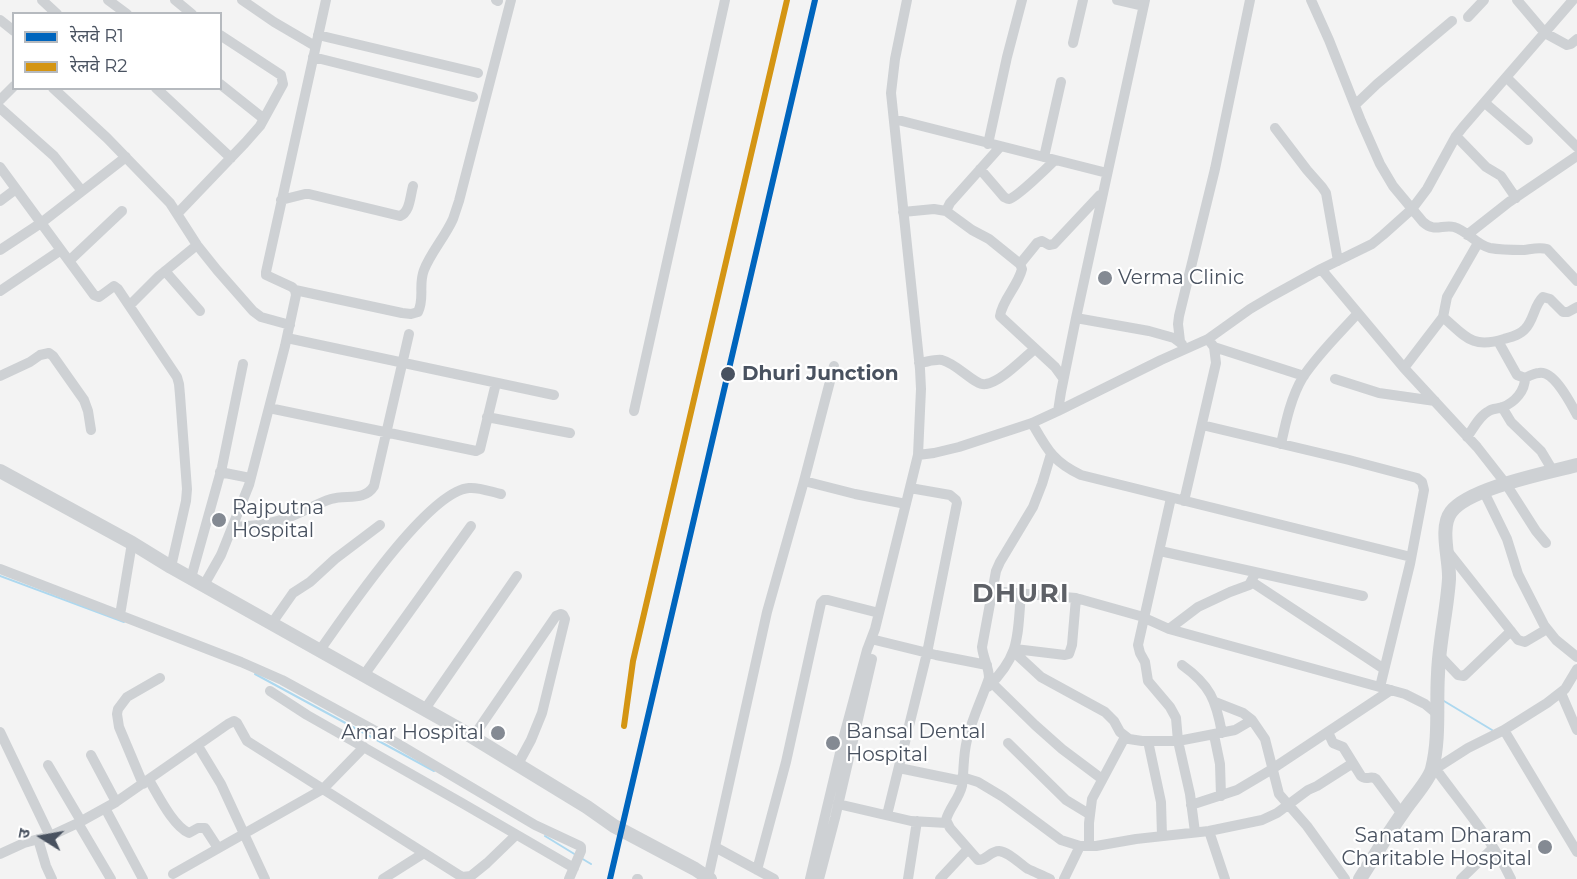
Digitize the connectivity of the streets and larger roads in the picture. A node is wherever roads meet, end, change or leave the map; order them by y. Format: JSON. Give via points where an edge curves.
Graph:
{"nodes":[{"id":1,"x":42,"y":0,"type":"edge"},
{"id":2,"x":108,"y":0,"type":"edge"},
{"id":3,"x":175,"y":0,"type":"edge"},
{"id":4,"x":242,"y":0,"type":"edge"},
{"id":5,"x":326,"y":0,"type":"edge"},
{"id":6,"x":511,"y":0,"type":"edge"},
{"id":7,"x":725,"y":0,"type":"edge"},
{"id":8,"x":907,"y":0,"type":"edge"},
{"id":9,"x":1022,"y":0,"type":"edge"},
{"id":10,"x":1083,"y":0,"type":"edge"},
{"id":11,"x":1117,"y":0,"type":"edge"},
{"id":12,"x":1250,"y":0,"type":"edge"},
{"id":13,"x":1311,"y":0,"type":"edge"},
{"id":14,"x":1484,"y":0,"type":"edge"},
{"id":15,"x":1517,"y":0,"type":"edge"},
{"id":16,"x":1573,"y":0,"type":"edge"},
{"id":17,"x":1144,"y":3,"type":"edge"},
{"id":18,"x":257,"y":4,"type":"edge"},
{"id":19,"x":55,"y":12,"type":"edge"},
{"id":20,"x":124,"y":12,"type":"edge"},
{"id":21,"x":190,"y":12,"type":"edge"},
{"id":22,"x":1468,"y":17,"type":"dead end"},
{"id":23,"x":0,"y":20,"type":"edge"},
{"id":24,"x":1452,"y":21,"type":"dead end"},
{"id":25,"x":12,"y":29,"type":"edge"},
{"id":26,"x":1545,"y":33,"type":"junction"},
{"id":27,"x":222,"y":36,"type":"edge"},
{"id":28,"x":1577,"y":39,"type":"edge"},
{"id":29,"x":1073,"y":44,"type":"dead end"},
{"id":30,"x":316,"y":46,"type":"junction"},
{"id":31,"x":478,"y":73,"type":"dead end"},
{"id":32,"x":1507,"y":78,"type":"junction"},
{"id":33,"x":1061,"y":82,"type":"dead end"},
{"id":34,"x":222,"y":86,"type":"edge"},
{"id":35,"x":12,"y":88,"type":"edge"},
{"id":36,"x":55,"y":90,"type":"edge"},
{"id":37,"x":158,"y":90,"type":"edge"},
{"id":38,"x":473,"y":97,"type":"dead end"},
{"id":39,"x":0,"y":100,"type":"edge"},
{"id":40,"x":1485,"y":103,"type":"junction"},
{"id":41,"x":1355,"y":105,"type":"junction"},
{"id":42,"x":0,"y":108,"type":"edge"},
{"id":43,"x":264,"y":119,"type":"junction"},
{"id":44,"x":894,"y":119,"type":"junction"},
{"id":45,"x":1275,"y":128,"type":"dead end"},
{"id":46,"x":1456,"y":136,"type":"junction"},
{"id":47,"x":1528,"y":140,"type":"dead end"},
{"id":48,"x":994,"y":146,"type":"junction"},
{"id":49,"x":1577,"y":147,"type":"edge"},
{"id":50,"x":1577,"y":156,"type":"edge"},
{"id":51,"x":126,"y":157,"type":"junction"},
{"id":52,"x":231,"y":158,"type":"junction"},
{"id":53,"x":1050,"y":159,"type":"junction"},
{"id":54,"x":0,"y":167,"type":"edge"},
{"id":55,"x":980,"y":169,"type":"junction"},
{"id":56,"x":1107,"y":173,"type":"junction"},
{"id":57,"x":413,"y":186,"type":"dead end"},
{"id":58,"x":16,"y":189,"type":"junction"},
{"id":59,"x":82,"y":191,"type":"junction"},
{"id":60,"x":1102,"y":192,"type":"junction"},
{"id":61,"x":1516,"y":198,"type":"junction"},
{"id":62,"x":281,"y":200,"type":"junction"},
{"id":63,"x":0,"y":201,"type":"edge"},
{"id":64,"x":1412,"y":209,"type":"junction"},
{"id":65,"x":122,"y":211,"type":"dead end"},
{"id":66,"x":946,"y":211,"type":"junction"},
{"id":67,"x":903,"y":212,"type":"junction"},
{"id":68,"x":177,"y":214,"type":"junction"},
{"id":69,"x":41,"y":223,"type":"junction"},
{"id":70,"x":1467,"y":235,"type":"junction"},
{"id":71,"x":1478,"y":243,"type":"junction"},
{"id":72,"x":197,"y":245,"type":"junction"},
{"id":73,"x":0,"y":250,"type":"edge"},
{"id":74,"x":62,"y":250,"type":"junction"},
{"id":75,"x":69,"y":261,"type":"junction"},
{"id":76,"x":1338,"y":261,"type":"junction"},
{"id":77,"x":1020,"y":264,"type":"junction"},
{"id":78,"x":1321,"y":268,"type":"junction"},
{"id":79,"x":165,"y":271,"type":"junction"},
{"id":80,"x":1577,"y":281,"type":"edge"},
{"id":81,"x":1,"y":288,"type":"edge"},
{"id":82,"x":295,"y":290,"type":"junction"},
{"id":83,"x":130,"y":305,"type":"junction"},
{"id":84,"x":1577,"y":307,"type":"edge"},
{"id":85,"x":200,"y":310,"type":"dead end"},
{"id":86,"x":1358,"y":313,"type":"junction"},
{"id":87,"x":1443,"y":317,"type":"junction"},
{"id":88,"x":1076,"y":318,"type":"junction"},
{"id":89,"x":290,"y":325,"type":"junction"},
{"id":90,"x":409,"y":334,"type":"dead end"},
{"id":91,"x":287,"y":338,"type":"junction"},
{"id":92,"x":1498,"y":341,"type":"junction"},
{"id":93,"x":1211,"y":343,"type":"junction"},
{"id":94,"x":1182,"y":345,"type":"junction"},
{"id":95,"x":1035,"y":349,"type":"junction"},
{"id":96,"x":403,"y":363,"type":"junction"},
{"id":97,"x":919,"y":363,"type":"junction"},
{"id":98,"x":243,"y":364,"type":"dead end"},
{"id":99,"x":834,"y":366,"type":"dead end"},
{"id":100,"x":1404,"y":368,"type":"junction"},
{"id":101,"x":0,"y":376,"type":"edge"},
{"id":102,"x":1304,"y":376,"type":"junction"},
{"id":103,"x":1063,"y":378,"type":"junction"},
{"id":104,"x":1525,"y":378,"type":"junction"},
{"id":105,"x":1335,"y":379,"type":"dead end"},
{"id":106,"x":496,"y":383,"type":"junction"},
{"id":107,"x":554,"y":395,"type":"dead end"},
{"id":108,"x":1435,"y":401,"type":"junction"},
{"id":109,"x":1502,"y":407,"type":"junction"},
{"id":110,"x":269,"y":408,"type":"junction"},
{"id":111,"x":634,"y":411,"type":"dead end"},
{"id":112,"x":1058,"y":411,"type":"junction"},
{"id":113,"x":1577,"y":415,"type":"edge"},
{"id":114,"x":488,"y":417,"type":"junction"},
{"id":115,"x":1032,"y":423,"type":"junction"},
{"id":116,"x":1202,"y":425,"type":"junction"},
{"id":117,"x":91,"y":430,"type":"dead end"},
{"id":118,"x":386,"y":432,"type":"junction"},
{"id":119,"x":570,"y":433,"type":"dead end"},
{"id":120,"x":1467,"y":436,"type":"junction"},
{"id":121,"x":1281,"y":444,"type":"junction"},
{"id":122,"x":918,"y":454,"type":"junction"},
{"id":123,"x":1051,"y":454,"type":"junction"},
{"id":124,"x":1577,"y":465,"type":"edge"},
{"id":125,"x":0,"y":471,"type":"edge"},
{"id":126,"x":1553,"y":471,"type":"junction"},
{"id":127,"x":220,"y":472,"type":"junction"},
{"id":128,"x":250,"y":478,"type":"junction"},
{"id":129,"x":804,"y":481,"type":"junction"},
{"id":130,"x":1506,"y":484,"type":"junction"},
{"id":131,"x":910,"y":488,"type":"junction"},
{"id":132,"x":1484,"y":492,"type":"junction"},
{"id":133,"x":501,"y":494,"type":"dead end"},
{"id":134,"x":1171,"y":498,"type":"junction"},
{"id":135,"x":1184,"y":501,"type":"junction"},
{"id":136,"x":906,"y":504,"type":"junction"},
{"id":137,"x":380,"y":525,"type":"dead end"},
{"id":138,"x":471,"y":526,"type":"dead end"},
{"id":139,"x":232,"y":527,"type":"junction"},
{"id":140,"x":132,"y":543,"type":"junction"},
{"id":141,"x":1546,"y":543,"type":"dead end"},
{"id":142,"x":1446,"y":549,"type":"junction"},
{"id":143,"x":1160,"y":551,"type":"junction"},
{"id":144,"x":1411,"y":557,"type":"junction"},
{"id":145,"x":171,"y":567,"type":"junction"},
{"id":146,"x":0,"y":569,"type":"edge"},
{"id":147,"x":517,"y":576,"type":"dead end"},
{"id":148,"x":1253,"y":577,"type":"junction"},
{"id":149,"x":191,"y":578,"type":"junction"},
{"id":150,"x":204,"y":585,"type":"junction"},
{"id":151,"x":992,"y":591,"type":"junction"},
{"id":152,"x":1021,"y":594,"type":"junction"},
{"id":153,"x":1363,"y":596,"type":"dead end"},
{"id":154,"x":1076,"y":598,"type":"junction"},
{"id":155,"x":879,"y":612,"type":"junction"},
{"id":156,"x":120,"y":615,"type":"junction"},
{"id":157,"x":1145,"y":618,"type":"junction"},
{"id":158,"x":272,"y":623,"type":"junction"},
{"id":159,"x":1169,"y":628,"type":"junction"},
{"id":160,"x":1547,"y":629,"type":"junction"},
{"id":161,"x":1511,"y":632,"type":"junction"},
{"id":162,"x":875,"y":634,"type":"junction"},
{"id":163,"x":320,"y":650,"type":"junction"},
{"id":164,"x":1014,"y":650,"type":"junction"},
{"id":165,"x":927,"y":653,"type":"junction"},
{"id":166,"x":1439,"y":655,"type":"junction"},
{"id":167,"x":1577,"y":657,"type":"edge"},
{"id":168,"x":987,"y":665,"type":"junction"},
{"id":169,"x":1182,"y":665,"type":"dead end"},
{"id":170,"x":1384,"y":669,"type":"junction"},
{"id":171,"x":1577,"y":669,"type":"edge"},
{"id":172,"x":364,"y":675,"type":"junction"},
{"id":173,"x":160,"y":678,"type":"dead end"},
{"id":174,"x":989,"y":686,"type":"junction"},
{"id":175,"x":1380,"y":687,"type":"junction"},
{"id":176,"x":1391,"y":690,"type":"junction"},
{"id":177,"x":270,"y":691,"type":"dead end"},
{"id":178,"x":1561,"y":693,"type":"junction"},
{"id":179,"x":1215,"y":702,"type":"junction"},
{"id":180,"x":424,"y":709,"type":"junction"},
{"id":181,"x":1437,"y":714,"type":"junction"},
{"id":182,"x":1251,"y":720,"type":"junction"},
{"id":183,"x":1504,"y":730,"type":"junction"},
{"id":184,"x":1577,"y":730,"type":"edge"},
{"id":185,"x":0,"y":732,"type":"edge"},
{"id":186,"x":1328,"y":732,"type":"junction"},
{"id":187,"x":1218,"y":734,"type":"junction"},
{"id":188,"x":473,"y":737,"type":"junction"},
{"id":189,"x":1125,"y":737,"type":"junction"},
{"id":190,"x":1148,"y":741,"type":"junction"},
{"id":191,"x":1179,"y":741,"type":"junction"},
{"id":192,"x":1008,"y":743,"type":"dead end"},
{"id":193,"x":198,"y":746,"type":"junction"},
{"id":194,"x":364,"y":747,"type":"junction"},
{"id":195,"x":91,"y":755,"type":"dead end"},
{"id":196,"x":1353,"y":763,"type":"junction"},
{"id":197,"x":518,"y":764,"type":"junction"},
{"id":198,"x":48,"y":765,"type":"dead end"},
{"id":199,"x":899,"y":768,"type":"junction"},
{"id":200,"x":1272,"y":769,"type":"junction"},
{"id":201,"x":1434,"y":770,"type":"junction"},
{"id":202,"x":962,"y":779,"type":"junction"},
{"id":203,"x":1102,"y":779,"type":"junction"},
{"id":204,"x":146,"y":782,"type":"junction"},
{"id":205,"x":322,"y":789,"type":"junction"},
{"id":206,"x":1221,"y":796,"type":"junction"},
{"id":207,"x":116,"y":802,"type":"junction"},
{"id":208,"x":838,"y":804,"type":"junction"},
{"id":209,"x":1191,"y":805,"type":"junction"},
{"id":210,"x":1289,"y":805,"type":"junction"},
{"id":211,"x":105,"y":808,"type":"junction"},
{"id":212,"x":1089,"y":814,"type":"junction"},
{"id":213,"x":1402,"y":814,"type":"junction"},
{"id":214,"x":887,"y":815,"type":"junction"},
{"id":215,"x":917,"y":821,"type":"junction"},
{"id":216,"x":80,"y":822,"type":"junction"},
{"id":217,"x":947,"y":823,"type":"junction"},
{"id":218,"x":1209,"y":831,"type":"junction"},
{"id":219,"x":1195,"y":832,"type":"junction"},
{"id":220,"x":244,"y":833,"type":"junction"},
{"id":221,"x":516,"y":835,"type":"junction"},
{"id":222,"x":50,"y":836,"type":"junction"},
{"id":223,"x":1162,"y":836,"type":"junction"},
{"id":224,"x":38,"y":839,"type":"junction"},
{"id":225,"x":1084,"y":846,"type":"junction"},
{"id":226,"x":715,"y":847,"type":"junction"},
{"id":227,"x":218,"y":848,"type":"junction"},
{"id":228,"x":1493,"y":848,"type":"junction"},
{"id":229,"x":968,"y":849,"type":"junction"},
{"id":230,"x":1577,"y":852,"type":"edge"},
{"id":231,"x":424,"y":853,"type":"junction"},
{"id":232,"x":0,"y":854,"type":"edge"},
{"id":233,"x":575,"y":866,"type":"junction"},
{"id":234,"x":757,"y":870,"type":"junction"},
{"id":235,"x":173,"y":874,"type":"dead end"},
{"id":236,"x":461,"y":878,"type":"edge"},
{"id":237,"x":709,"y":878,"type":"edge"},
{"id":238,"x":52,"y":879,"type":"edge"},
{"id":239,"x":111,"y":879,"type":"edge"},
{"id":240,"x":143,"y":879,"type":"edge"},
{"id":241,"x":265,"y":879,"type":"edge"},
{"id":242,"x":383,"y":879,"type":"edge"},
{"id":243,"x":569,"y":879,"type":"edge"},
{"id":244,"x":774,"y":879,"type":"edge"},
{"id":245,"x":810,"y":879,"type":"edge"},
{"id":246,"x":819,"y":879,"type":"edge"},
{"id":247,"x":908,"y":879,"type":"edge"},
{"id":248,"x":940,"y":879,"type":"edge"},
{"id":249,"x":1050,"y":879,"type":"edge"},
{"id":250,"x":1064,"y":879,"type":"edge"},
{"id":251,"x":1225,"y":879,"type":"edge"},
{"id":252,"x":1345,"y":879,"type":"edge"},
{"id":253,"x":1360,"y":879,"type":"edge"},
{"id":254,"x":1461,"y":879,"type":"edge"},
{"id":255,"x":1511,"y":879,"type":"edge"}],
"edges":[{"from":1,"to":19,"type":"street"},
{"from":2,"to":20,"type":"street"},
{"from":3,"to":21,"type":"street"},
{"from":4,"to":18,"type":"street"},
{"from":5,"to":30,"type":"street"},
{"from":6,"to":82,"type":"street","via":[[459,201],[427,262],[421,284],[422,304],[417,312],[402,313]]},
{"from":7,"to":111,"type":"street"},
{"from":8,"to":44,"type":"street","via":[[891,79]]},
{"from":9,"to":48,"type":"street","via":[[1007,57]]},
{"from":10,"to":29,"type":"street"},
{"from":11,"to":17,"type":"street"},
{"from":12,"to":94,"type":"street","via":[[1179,316]]},
{"from":13,"to":41,"type":"street"},
{"from":14,"to":22,"type":"street"},
{"from":15,"to":26,"type":"street"},
{"from":16,"to":26,"type":"street"},
{"from":17,"to":56,"type":"street"},
{"from":18,"to":30,"type":"street","via":[[273,22]]},
{"from":23,"to":25,"type":"street"},
{"from":24,"to":41,"type":"street"},
{"from":26,"to":28,"type":"street","via":[[1567,45]]},
{"from":26,"to":32,"type":"street"},
{"from":27,"to":43,"type":"street","via":[[281,75],[283,84]]},
{"from":30,"to":31,"type":"street"},
{"from":30,"to":38,"type":"street"},
{"from":30,"to":62,"type":"street"},
{"from":32,"to":40,"type":"street"},
{"from":32,"to":49,"type":"street"},
{"from":33,"to":53,"type":"street"},
{"from":34,"to":43,"type":"street"},
{"from":35,"to":39,"type":"street"},
{"from":36,"to":51,"type":"street"},
{"from":37,"to":52,"type":"street"},
{"from":40,"to":46,"type":"street"},
{"from":40,"to":47,"type":"street"},
{"from":41,"to":64,"type":"street","via":[[1386,176]]},
{"from":42,"to":59,"type":"street","via":[[54,156]]},
{"from":43,"to":52,"type":"street"},
{"from":44,"to":48,"type":"street"},
{"from":44,"to":67,"type":"street"},
{"from":45,"to":76,"type":"street","via":[[1326,194]]},
{"from":46,"to":61,"type":"street","via":[[1501,176]]},
{"from":46,"to":64,"type":"street"},
{"from":48,"to":53,"type":"street"},
{"from":48,"to":55,"type":"street"},
{"from":50,"to":61,"type":"street"},
{"from":51,"to":59,"type":"street"},
{"from":51,"to":68,"type":"street"},
{"from":52,"to":68,"type":"street"},
{"from":53,"to":55,"type":"street","via":[[1020,192],[1008,199]]},
{"from":53,"to":56,"type":"street"},
{"from":54,"to":58,"type":"street"},
{"from":55,"to":66,"type":"street"},
{"from":56,"to":60,"type":"street"},
{"from":57,"to":62,"type":"street","via":[[407,211],[400,216],[309,194]]},
{"from":58,"to":63,"type":"street"},
{"from":58,"to":69,"type":"street"},
{"from":59,"to":69,"type":"street"},
{"from":60,"to":77,"type":"street","via":[[1054,244],[1037,243]]},
{"from":60,"to":88,"type":"street"},
{"from":61,"to":70,"type":"street"},
{"from":62,"to":82,"type":"street","via":[[266,275]]},
{"from":64,"to":70,"type":"street","via":[[1427,227],[1452,226]]},
{"from":64,"to":76,"type":"street","via":[[1372,244]]},
{"from":65,"to":75,"type":"street"},
{"from":66,"to":67,"type":"street"},
{"from":66,"to":77,"type":"street","via":[[989,238]]},
{"from":67,"to":97,"type":"street"},
{"from":68,"to":72,"type":"street"},
{"from":69,"to":73,"type":"street"},
{"from":69,"to":74,"type":"street"},
{"from":70,"to":71,"type":"street"},
{"from":71,"to":80,"type":"street","via":[[1490,248],[1547,249]]},
{"from":71,"to":87,"type":"street","via":[[1447,297]]},
{"from":72,"to":79,"type":"street"},
{"from":72,"to":89,"type":"street","via":[[253,311]]},
{"from":74,"to":75,"type":"street"},
{"from":74,"to":81,"type":"street"},
{"from":75,"to":83,"type":"street","via":[[97,297],[114,286]]},
{"from":76,"to":78,"type":"street"},
{"from":77,"to":95,"type":"street","via":[[1022,273],[1000,316]]},
{"from":78,"to":86,"type":"street"},
{"from":78,"to":93,"type":"street","via":[[1262,301]]},
{"from":79,"to":83,"type":"street"},
{"from":79,"to":85,"type":"street"},
{"from":82,"to":89,"type":"street"},
{"from":83,"to":145,"type":"street","via":[[179,384],[187,489]]},
{"from":84,"to":92,"type":"street","via":[[1563,312],[1544,297],[1526,329]]},
{"from":86,"to":100,"type":"street"},
{"from":86,"to":102,"type":"street"},
{"from":87,"to":92,"type":"street","via":[[1475,342]]},
{"from":87,"to":100,"type":"street"},
{"from":88,"to":94,"type":"street","via":[[1167,335]]},
{"from":88,"to":103,"type":"street"},
{"from":89,"to":91,"type":"street"},
{"from":90,"to":96,"type":"street"},
{"from":91,"to":96,"type":"street"},
{"from":91,"to":110,"type":"street"},
{"from":92,"to":104,"type":"street","via":[[1517,375]]},
{"from":93,"to":94,"type":"street"},
{"from":93,"to":102,"type":"street"},
{"from":93,"to":116,"type":"street","via":[[1216,363]]},
{"from":94,"to":112,"type":"street"},
{"from":95,"to":97,"type":"street","via":[[987,384],[979,384],[945,361]]},
{"from":95,"to":103,"type":"street"},
{"from":96,"to":106,"type":"street"},
{"from":96,"to":118,"type":"street"},
{"from":97,"to":122,"type":"street"},
{"from":98,"to":127,"type":"street"},
{"from":99,"to":129,"type":"street"},
{"from":100,"to":108,"type":"street"},
{"from":101,"to":117,"type":"street","via":[[49,353],[84,400]]},
{"from":102,"to":121,"type":"street","via":[[1288,413]]},
{"from":103,"to":112,"type":"street"},
{"from":104,"to":109,"type":"street","via":[[1523,390]]},
{"from":104,"to":113,"type":"street","via":[[1546,374],[1562,390]]},
{"from":105,"to":108,"type":"street","via":[[1379,393]]},
{"from":106,"to":107,"type":"street"},
{"from":106,"to":114,"type":"street"},
{"from":108,"to":120,"type":"street"},
{"from":109,"to":120,"type":"street","via":[[1487,411]]},
{"from":109,"to":126,"type":"street","via":[[1511,422],[1541,451]]},
{"from":110,"to":118,"type":"street"},
{"from":110,"to":128,"type":"street"},
{"from":112,"to":115,"type":"street"},
{"from":114,"to":118,"type":"street","via":[[476,452]]},
{"from":114,"to":119,"type":"street"},
{"from":115,"to":122,"type":"street","via":[[959,447]]},
{"from":115,"to":123,"type":"street"},
{"from":116,"to":121,"type":"street"},
{"from":116,"to":135,"type":"street"},
{"from":118,"to":139,"type":"street","via":[[370,491],[355,497],[329,499],[265,524]]},
{"from":120,"to":130,"type":"street"},
{"from":121,"to":144,"type":"street","via":[[1421,480],[1424,490]]},
{"from":122,"to":131,"type":"street"},
{"from":123,"to":134,"type":"street","via":[[1082,475]]},
{"from":123,"to":151,"type":"street","via":[[1033,507],[999,562]]},
{"from":124,"to":126,"type":"street"},
{"from":125,"to":140,"type":"street"},
{"from":126,"to":130,"type":"street"},
{"from":127,"to":128,"type":"street"},
{"from":127,"to":149,"type":"street"},
{"from":128,"to":139,"type":"street"},
{"from":129,"to":136,"type":"street"},
{"from":129,"to":226,"type":"street","via":[[767,612]]},
{"from":130,"to":132,"type":"street"},
{"from":130,"to":141,"type":"street"},
{"from":131,"to":136,"type":"street"},
{"from":131,"to":165,"type":"street","via":[[950,495],[957,503]]},
{"from":132,"to":142,"type":"street","via":[[1471,496],[1451,511],[1445,528]]},
{"from":132,"to":160,"type":"street","via":[[1518,574]]},
{"from":133,"to":163,"type":"street","via":[[468,488],[425,515],[381,566]]},
{"from":134,"to":135,"type":"street"},
{"from":134,"to":143,"type":"street"},
{"from":135,"to":144,"type":"street"},
{"from":136,"to":155,"type":"street"},
{"from":137,"to":158,"type":"street","via":[[293,592]]},
{"from":138,"to":172,"type":"street"},
{"from":139,"to":150,"type":"street"},
{"from":140,"to":145,"type":"street"},
{"from":140,"to":156,"type":"street"},
{"from":142,"to":161,"type":"street"},
{"from":142,"to":166,"type":"street","via":[[1448,596]]},
{"from":143,"to":148,"type":"street"},
{"from":143,"to":157,"type":"street"},
{"from":144,"to":170,"type":"street"},
{"from":145,"to":149,"type":"street"},
{"from":146,"to":156,"type":"street"},
{"from":147,"to":180,"type":"street"},
{"from":148,"to":153,"type":"street"},
{"from":148,"to":159,"type":"street","via":[[1246,587],[1198,607]]},
{"from":148,"to":170,"type":"street"},
{"from":149,"to":150,"type":"street"},
{"from":150,"to":158,"type":"street"},
{"from":151,"to":152,"type":"street"},
{"from":151,"to":168,"type":"street","via":[[982,647]]},
{"from":152,"to":154,"type":"street"},
{"from":152,"to":164,"type":"street"},
{"from":154,"to":157,"type":"street"},
{"from":154,"to":164,"type":"street","via":[[1069,654]]},
{"from":155,"to":162,"type":"street"},
{"from":155,"to":234,"type":"street","via":[[828,600],[821,603],[786,762]]},
{"from":156,"to":233,"type":"street","via":[[282,680],[390,739],[535,825],[580,846]]},
{"from":157,"to":159,"type":"street"},
{"from":157,"to":191,"type":"street","via":[[1139,650],[1148,681],[1174,714]]},
{"from":158,"to":163,"type":"street"},
{"from":159,"to":175,"type":"street"},
{"from":160,"to":161,"type":"street","via":[[1525,642]]},
{"from":160,"to":167,"type":"street"},
{"from":161,"to":166,"type":"street","via":[[1464,676],[1458,675]]},
{"from":162,"to":165,"type":"street"},
{"from":162,"to":208,"type":"street"},
{"from":162,"to":245,"type":"street","via":[[848,721]]},
{"from":163,"to":172,"type":"street"},
{"from":164,"to":174,"type":"street"},
{"from":164,"to":189,"type":"street","via":[[1041,677],[1105,712]]},
{"from":165,"to":168,"type":"street"},
{"from":165,"to":199,"type":"street"},
{"from":166,"to":181,"type":"street"},
{"from":168,"to":174,"type":"street"},
{"from":169,"to":179,"type":"street","via":[[1204,683]]},
{"from":170,"to":175,"type":"street"},
{"from":171,"to":178,"type":"street"},
{"from":172,"to":180,"type":"street"},
{"from":173,"to":204,"type":"street","via":[[127,697],[117,714],[119,727]]},
{"from":174,"to":202,"type":"street","via":[[972,720]]},
{"from":174,"to":203,"type":"street"},
{"from":175,"to":176,"type":"street"},
{"from":176,"to":181,"type":"street","via":[[1416,699]]},
{"from":176,"to":186,"type":"street"},
{"from":177,"to":194,"type":"street"},
{"from":178,"to":183,"type":"street"},
{"from":178,"to":184,"type":"street"},
{"from":179,"to":182,"type":"street"},
{"from":179,"to":187,"type":"street"},
{"from":180,"to":188,"type":"street"},
{"from":181,"to":201,"type":"street"},
{"from":182,"to":187,"type":"street"},
{"from":182,"to":200,"type":"street","via":[[1265,739]]},
{"from":183,"to":201,"type":"street"},
{"from":183,"to":230,"type":"street"},
{"from":185,"to":222,"type":"street"},
{"from":186,"to":196,"type":"street","via":[[1333,743],[1343,747]]},
{"from":186,"to":200,"type":"street"},
{"from":187,"to":191,"type":"street"},
{"from":187,"to":206,"type":"street"},
{"from":188,"to":197,"type":"street"},
{"from":188,"to":197,"type":"street","via":[[556,616],[563,615],[542,714]]},
{"from":189,"to":190,"type":"street"},
{"from":189,"to":203,"type":"street"},
{"from":190,"to":191,"type":"street"},
{"from":190,"to":223,"type":"street","via":[[1161,802]]},
{"from":191,"to":209,"type":"street"},
{"from":192,"to":212,"type":"street","via":[[1066,800]]},
{"from":193,"to":204,"type":"street"},
{"from":193,"to":205,"type":"street","via":[[228,724],[237,723],[247,741]]},
{"from":193,"to":220,"type":"street"},
{"from":194,"to":205,"type":"street"},
{"from":194,"to":221,"type":"street"},
{"from":195,"to":207,"type":"street"},
{"from":196,"to":210,"type":"street"},
{"from":196,"to":213,"type":"street","via":[[1363,778],[1376,779]]},
{"from":197,"to":237,"type":"street","via":[[614,826]]},
{"from":198,"to":216,"type":"street"},
{"from":199,"to":202,"type":"street"},
{"from":199,"to":214,"type":"street"},
{"from":200,"to":206,"type":"street"},
{"from":200,"to":210,"type":"street","via":[[1280,794]]},
{"from":201,"to":213,"type":"street"},
{"from":201,"to":228,"type":"street"},
{"from":202,"to":217,"type":"street"},
{"from":202,"to":225,"type":"street","via":[[978,782],[1003,797],[1061,840]]},
{"from":203,"to":212,"type":"street"},
{"from":204,"to":207,"type":"street"},
{"from":204,"to":227,"type":"street","via":[[182,829],[189,833],[205,828]]},
{"from":205,"to":220,"type":"street"},
{"from":205,"to":231,"type":"street"},
{"from":206,"to":209,"type":"street"},
{"from":207,"to":211,"type":"street"},
{"from":208,"to":214,"type":"street"},
{"from":208,"to":246,"type":"street"},
{"from":209,"to":219,"type":"street"},
{"from":210,"to":218,"type":"street","via":[[1262,820]]},
{"from":210,"to":252,"type":"street"},
{"from":211,"to":216,"type":"street"},
{"from":211,"to":240,"type":"street"},
{"from":212,"to":225,"type":"street"},
{"from":213,"to":253,"type":"street"},
{"from":214,"to":215,"type":"street"},
{"from":215,"to":217,"type":"street"},
{"from":215,"to":247,"type":"street"},
{"from":216,"to":222,"type":"street"},
{"from":216,"to":239,"type":"street"},
{"from":217,"to":229,"type":"street"},
{"from":218,"to":219,"type":"street"},
{"from":218,"to":251,"type":"street"},
{"from":219,"to":223,"type":"street"},
{"from":220,"to":227,"type":"street"},
{"from":220,"to":241,"type":"street"},
{"from":221,"to":233,"type":"street"},
{"from":221,"to":236,"type":"street","via":[[487,864]]},
{"from":222,"to":224,"type":"street"},
{"from":223,"to":225,"type":"street"},
{"from":224,"to":232,"type":"street"},
{"from":224,"to":238,"type":"street"},
{"from":225,"to":250,"type":"street"},
{"from":226,"to":234,"type":"street"},
{"from":226,"to":237,"type":"street"},
{"from":227,"to":235,"type":"street"},
{"from":228,"to":254,"type":"street"},
{"from":228,"to":255,"type":"street"},
{"from":229,"to":248,"type":"street"},
{"from":229,"to":249,"type":"street","via":[[981,861],[994,852],[1003,852]]},
{"from":231,"to":236,"type":"street"},
{"from":231,"to":242,"type":"street"},
{"from":233,"to":243,"type":"street"},
{"from":234,"to":244,"type":"street"}]}
